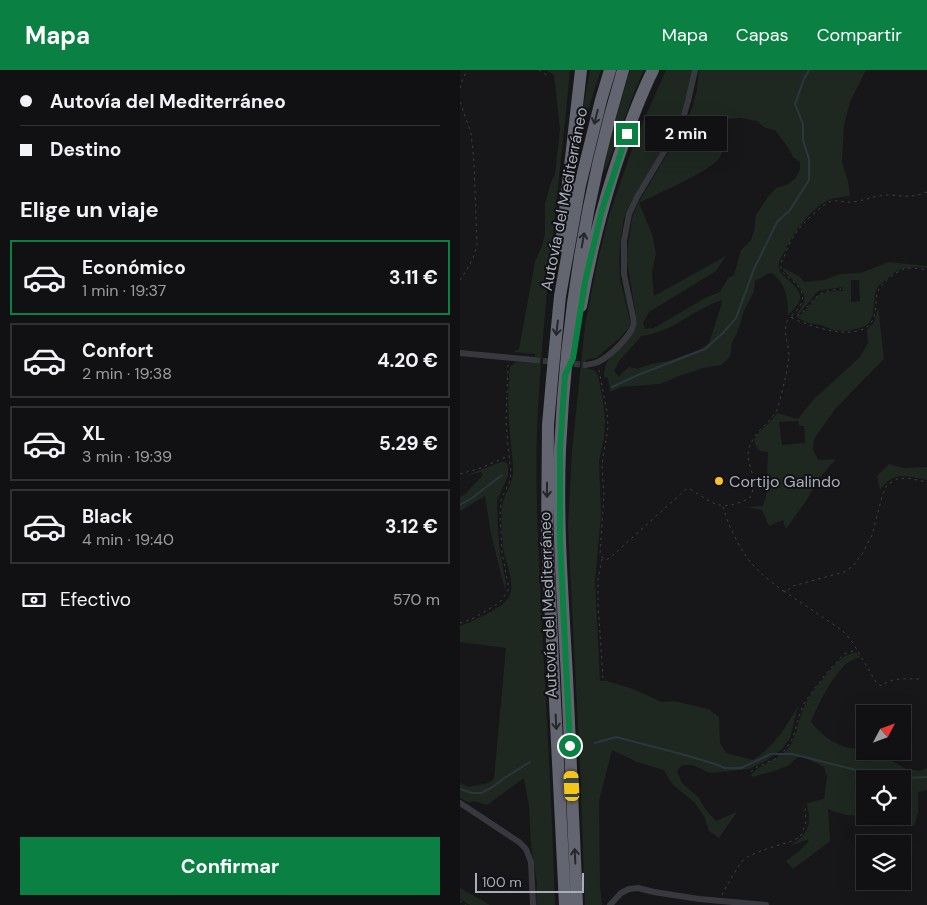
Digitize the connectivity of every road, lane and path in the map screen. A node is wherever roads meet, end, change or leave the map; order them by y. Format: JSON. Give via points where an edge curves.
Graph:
{"nodes":[{"id":1,"x":467,"y":70,"type":"edge"},
{"id":2,"x":539,"y":70,"type":"edge"},
{"id":3,"x":582,"y":70,"type":"edge"},
{"id":4,"x":610,"y":70,"type":"edge"},
{"id":5,"x":623,"y":70,"type":"edge"},
{"id":6,"x":653,"y":70,"type":"edge"},
{"id":7,"x":695,"y":70,"type":"edge"},
{"id":8,"x":548,"y":76,"type":"dead end"},
{"id":9,"x":460,"y":88,"type":"edge"},
{"id":10,"x":460,"y":102,"type":"edge"},
{"id":11,"x":927,"y":192,"type":"edge"},
{"id":12,"x":927,"y":270,"type":"edge"},
{"id":13,"x":460,"y":280,"type":"edge"},
{"id":14,"x":841,"y":289,"type":"dead end"},
{"id":15,"x":560,"y":296,"type":"junction"},
{"id":16,"x":790,"y":317,"type":"junction"},
{"id":17,"x":460,"y":353,"type":"edge"},
{"id":18,"x":508,"y":357,"type":"junction"},
{"id":19,"x":534,"y":360,"type":"tunnel mouth"},
{"id":20,"x":597,"y":362,"type":"junction"},
{"id":21,"x":586,"y":365,"type":"tunnel mouth"},
{"id":22,"x":565,"y":375,"type":"junction"},
{"id":23,"x":509,"y":456,"type":"junction"},
{"id":24,"x":460,"y":474,"type":"edge"},
{"id":25,"x":927,"y":482,"type":"edge"},
{"id":26,"x":723,"y":506,"type":"junction"},
{"id":27,"x":603,"y":558,"type":"junction"},
{"id":28,"x":783,"y":591,"type":"junction"},
{"id":29,"x":460,"y":623,"type":"edge"},
{"id":30,"x":857,"y":650,"type":"junction"},
{"id":31,"x":602,"y":678,"type":"dead end"},
{"id":32,"x":919,"y":679,"type":"dead end"},
{"id":33,"x":751,"y":772,"type":"dead end"},
{"id":34,"x":460,"y":803,"type":"edge"},
{"id":35,"x":805,"y":808,"type":"dead end"},
{"id":36,"x":460,"y":901,"type":"edge"},
{"id":37,"x":722,"y":901,"type":"junction"},
{"id":38,"x":466,"y":905,"type":"edge"},
{"id":39,"x":533,"y":905,"type":"edge"},
{"id":40,"x":565,"y":905,"type":"edge"},
{"id":41,"x":578,"y":905,"type":"edge"},
{"id":42,"x":610,"y":905,"type":"edge"},
{"id":43,"x":766,"y":905,"type":"edge"}],
"edges":[{"from":1,"to":9,"type":"path"},
{"from":2,"to":8,"type":"path"},
{"from":3,"to":15,"type":"highway","via":[[559,264]]},
{"from":4,"to":15,"type":"highway","name":"Autovía del Mediterráneo","one_way":true,"via":[[580,185]]},
{"from":22,"to":5,"type":"highway","name":"Autovía del Mediterráneo","one_way":true,"via":[[576,278],[592,188]]},
{"from":6,"to":22,"type":"highway","via":[[630,124],[602,210],[585,282],[573,358]]},
{"from":7,"to":20,"type":"street","via":[[682,122],[629,214],[623,257],[634,324],[622,342]]},
{"from":10,"to":13,"type":"path","via":[[471,133],[477,244],[470,265]]},
{"from":11,"to":16,"type":"path","via":[[914,196],[875,196],[851,202],[830,201],[819,208],[798,229],[781,264],[784,274],[802,294],[800,305]]},
{"from":12,"to":16,"type":"path","via":[[905,269],[882,285],[878,289],[875,315],[865,328],[833,331]]},
{"from":14,"to":16,"type":"path","via":[[818,294],[801,314]]},
{"from":15,"to":40,"type":"highway","name":"Autovía del Mediterráneo","one_way":true,"via":[[548,426],[547,538]]},
{"from":16,"to":26,"type":"path","via":[[785,325],[788,356],[777,410],[754,435],[748,449],[754,487],[750,498]]},
{"from":17,"to":18,"type":"street"},
{"from":18,"to":19,"type":"street"},
{"from":18,"to":23,"type":"path","via":[[506,422]]},
{"from":20,"to":21,"type":"street"},
{"from":20,"to":27,"type":"path","via":[[608,427],[602,464],[604,496],[600,554]]},
{"from":41,"to":22,"type":"highway","name":"Autovía del Mediterráneo","one_way":true,"via":[[560,540],[560,449]]},
{"from":23,"to":24,"type":"path"},
{"from":23,"to":29,"type":"path","via":[[510,481],[501,500],[500,515],[508,591],[500,602]]},
{"from":25,"to":28,"type":"path","via":[[897,478],[887,485],[872,534],[854,566]]},
{"from":26,"to":27,"type":"path","via":[[686,489],[611,557]]},
{"from":26,"to":28,"type":"path","via":[[747,558]]},
{"from":27,"to":31,"type":"path","via":[[598,579]]},
{"from":28,"to":30,"type":"path","via":[[843,631]]},
{"from":30,"to":32,"type":"path","via":[[881,686],[886,681]]},
{"from":30,"to":33,"type":"path","via":[[844,654],[804,703],[793,738],[785,750]]},
{"from":34,"to":39,"type":"street","via":[[526,849],[531,862]]},
{"from":35,"to":37,"type":"path","via":[[806,822],[800,837],[741,862],[723,892]]},
{"from":36,"to":38,"type":"path"},
{"from":37,"to":42,"type":"street","via":[[638,888],[621,893]]},
{"from":37,"to":43,"type":"street"}]}
